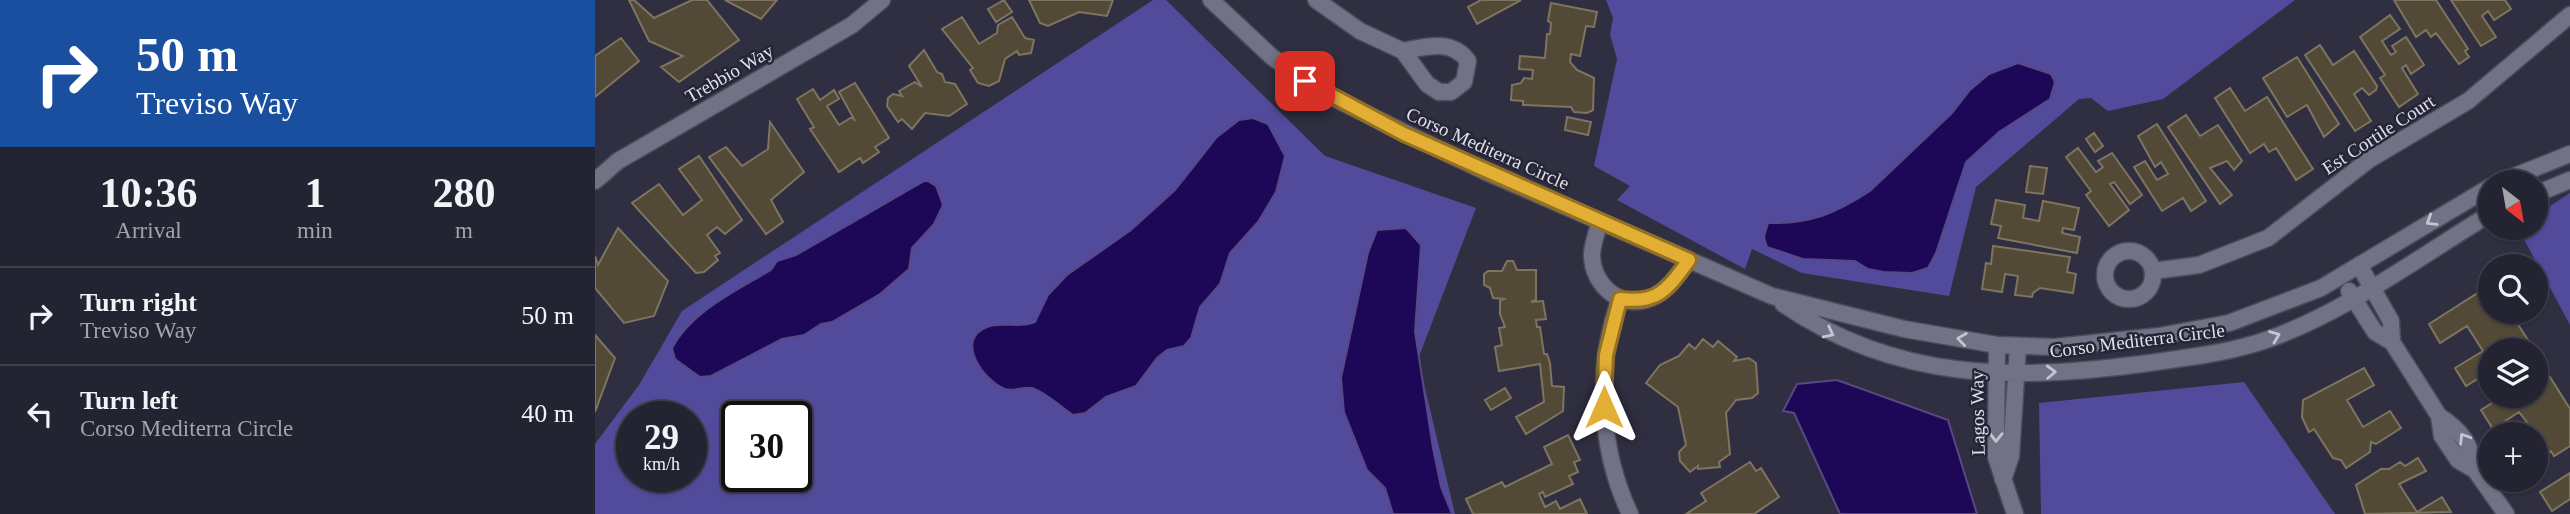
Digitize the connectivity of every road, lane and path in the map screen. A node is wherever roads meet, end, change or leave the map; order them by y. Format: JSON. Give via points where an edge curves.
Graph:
{"nodes":[{"id":1,"x":883,"y":0,"type":"edge"},
{"id":2,"x":1211,"y":0,"type":"edge"},
{"id":3,"x":1316,"y":0,"type":"edge"},
{"id":4,"x":2570,"y":15,"type":"edge"},
{"id":5,"x":1403,"y":51,"type":"dead end"},
{"id":6,"x":2570,"y":154,"type":"edge"},
{"id":7,"x":2530,"y":170,"type":"edge"},
{"id":8,"x":2570,"y":180,"type":"edge"},
{"id":9,"x":595,"y":181,"type":"edge"},
{"id":10,"x":2548,"y":189,"type":"edge"},
{"id":11,"x":2478,"y":194,"type":"edge"},
{"id":12,"x":1600,"y":221,"type":"junction"},
{"id":13,"x":2478,"y":222,"type":"edge"},
{"id":14,"x":1689,"y":260,"type":"junction"},
{"id":15,"x":2359,"y":265,"type":"junction"},
{"id":16,"x":2153,"y":271,"type":"dead end"},
{"id":17,"x":2340,"y":277,"type":"junction"},
{"id":18,"x":2371,"y":286,"type":"junction"},
{"id":19,"x":1772,"y":296,"type":"junction"},
{"id":20,"x":2353,"y":297,"type":"junction"},
{"id":21,"x":1620,"y":299,"type":"junction"},
{"id":22,"x":2392,"y":342,"type":"junction"},
{"id":23,"x":1997,"y":345,"type":"junction"},
{"id":24,"x":2018,"y":346,"type":"junction"},
{"id":25,"x":2016,"y":373,"type":"junction"},
{"id":26,"x":1997,"y":374,"type":"junction"},
{"id":27,"x":2003,"y":480,"type":"junction"},
{"id":28,"x":1630,"y":514,"type":"edge"},
{"id":29,"x":2015,"y":514,"type":"edge"},
{"id":30,"x":2506,"y":514,"type":"edge"}],
"edges":[{"from":1,"to":9,"type":"street","name":"Trebbio Way","via":[[852,25],[618,161]]},
{"from":2,"to":12,"type":"street","name":"Corso Mediterra Circle","via":[[1272,57],[1321,92]]},
{"from":3,"to":5,"type":"street","via":[[1360,31]]},
{"from":4,"to":16,"type":"street","name":"Est Cortile Court","via":[[2468,101],[2370,159],[2268,239],[2199,265]]},
{"from":6,"to":7,"type":"street"},
{"from":8,"to":10,"type":"street"},
{"from":11,"to":15,"type":"street","name":"Corso Mediterra Circle","one_way":true},
{"from":12,"to":14,"type":"street","name":"Corso Mediterra Circle"},
{"from":12,"to":21,"type":"street","via":[[1592,253],[1597,279]]},
{"from":13,"to":18,"type":"street","name":"Corso Mediterra Circle"},
{"from":14,"to":19,"type":"street","name":"Corso Mediterra Circle"},
{"from":14,"to":21,"type":"street","via":[[1667,289],[1654,297],[1640,302]]},
{"from":15,"to":17,"type":"street","name":"Corso Mediterra Circle"},
{"from":15,"to":18,"type":"street"},
{"from":17,"to":20,"type":"street"},
{"from":17,"to":24,"type":"street","name":"Corso Mediterra Circle","via":[[2292,301],[2229,323],[2091,344]]},
{"from":18,"to":20,"type":"street","name":"Corso Mediterra Circle"},
{"from":18,"to":22,"type":"street","via":[[2391,321]]},
{"from":23,"to":19,"type":"street","name":"Corso Mediterra Circle","one_way":true,"via":[[1904,329]]},
{"from":19,"to":26,"type":"street","name":"Corso Mediterra Circle","one_way":true,"via":[[1817,327],[1888,356]]},
{"from":20,"to":22,"type":"street","via":[[2375,331]]},
{"from":25,"to":20,"type":"street","name":"Corso Mediterra Circle","one_way":true,"via":[[2119,367],[2235,349],[2302,325]]},
{"from":21,"to":28,"type":"street","via":[[1606,355],[1604,407],[1611,458]]},
{"from":22,"to":30,"type":"street","via":[[2438,416],[2457,427],[2472,450],[2475,470]]},
{"from":23,"to":24,"type":"street","name":"Corso Mediterra Circle"},
{"from":23,"to":26,"type":"street","name":"Lagos Way"},
{"from":24,"to":25,"type":"street","name":"Lagos Way"},
{"from":25,"to":26,"type":"street","name":"Corso Mediterra Circle"},
{"from":25,"to":27,"type":"street","name":"Lagos Way","via":[[2011,456]]},
{"from":26,"to":27,"type":"street","name":"Lagos Way","one_way":true,"via":[[1996,457]]},
{"from":27,"to":29,"type":"street","name":"Lagos Way"}]}
